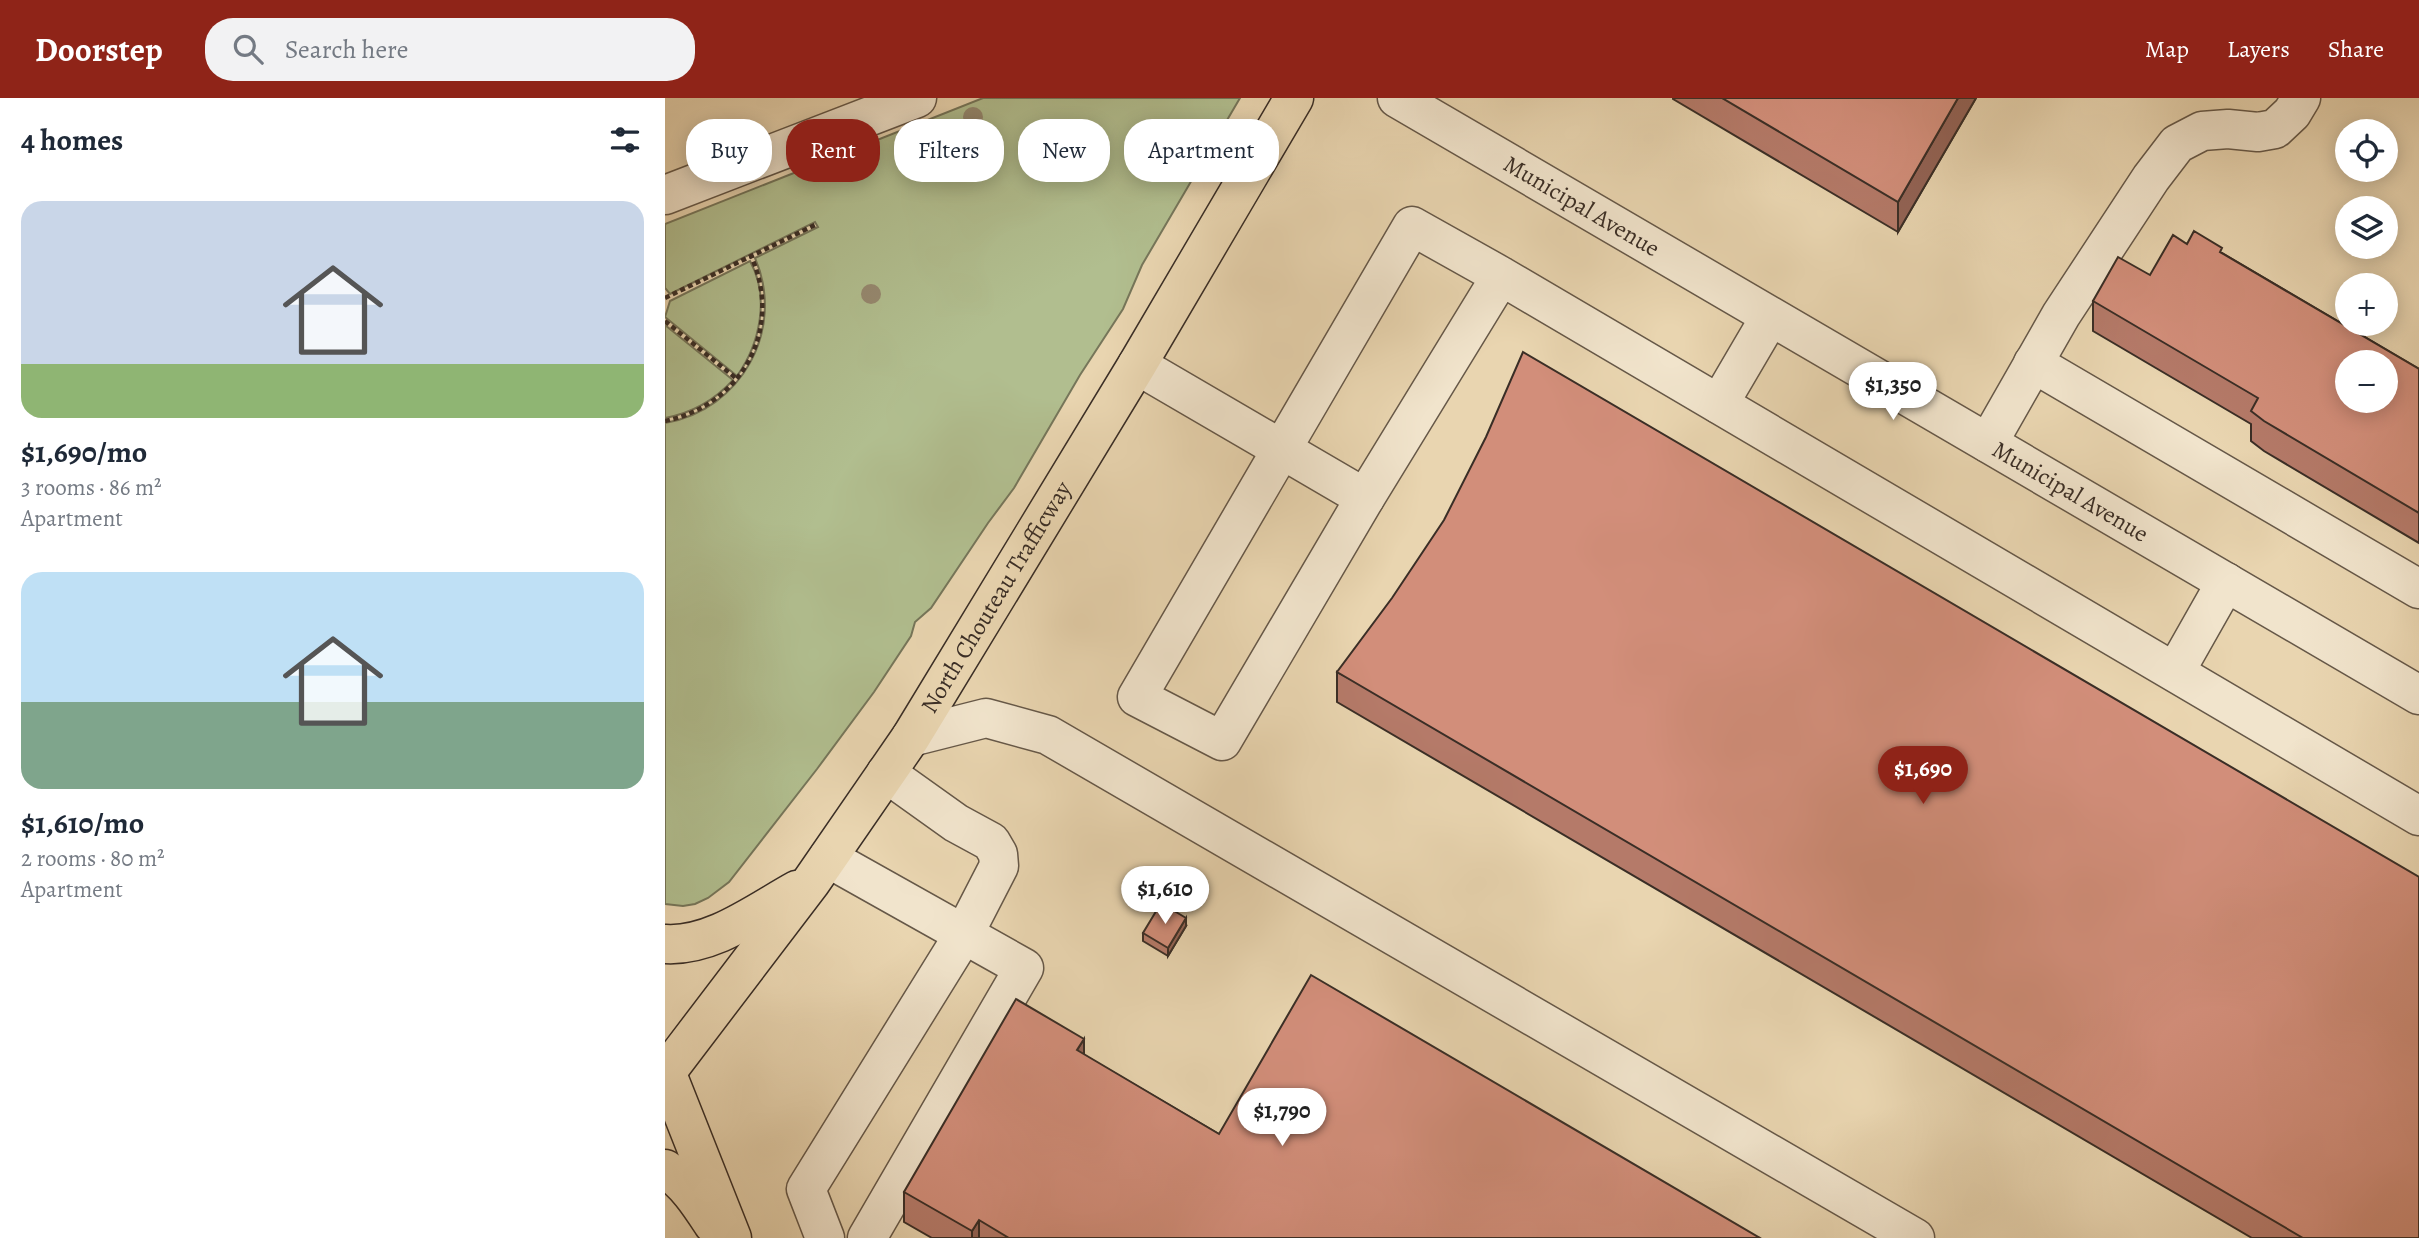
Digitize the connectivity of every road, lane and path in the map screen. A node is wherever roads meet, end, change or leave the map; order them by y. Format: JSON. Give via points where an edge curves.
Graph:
{"nodes":[{"id":1,"x":917,"y":98,"type":"edge"},
{"id":2,"x":1294,"y":98,"type":"edge"},
{"id":3,"x":1397,"y":98,"type":"edge"},
{"id":4,"x":2301,"y":98,"type":"edge"},
{"id":5,"x":665,"y":195,"type":"edge"},
{"id":6,"x":817,"y":224,"type":"dead end"},
{"id":7,"x":751,"y":256,"type":"junction"},
{"id":8,"x":1501,"y":276,"type":"junction"},
{"id":9,"x":665,"y":298,"type":"edge"},
{"id":10,"x":1770,"y":317,"type":"junction"},
{"id":11,"x":665,"y":321,"type":"edge"},
{"id":12,"x":2033,"y":363,"type":"junction"},
{"id":13,"x":1136,"y":365,"type":"junction"},
{"id":14,"x":737,"y":379,"type":"junction"},
{"id":15,"x":1719,"y":404,"type":"junction"},
{"id":16,"x":665,"y":421,"type":"edge"},
{"id":17,"x":1988,"y":443,"type":"junction"},
{"id":18,"x":1280,"y":448,"type":"junction"},
{"id":19,"x":1365,"y":498,"type":"junction"},
{"id":20,"x":2226,"y":582,"type":"junction"},
{"id":21,"x":2419,"y":589,"type":"edge"},
{"id":22,"x":2175,"y":673,"type":"junction"},
{"id":23,"x":2419,"y":695,"type":"edge"},
{"id":24,"x":911,"y":737,"type":"junction"},
{"id":25,"x":886,"y":773,"type":"junction"},
{"id":26,"x":2419,"y":816,"type":"edge"},
{"id":27,"x":819,"y":870,"type":"junction"},
{"id":28,"x":964,"y":934,"type":"junction"},
{"id":29,"x":665,"y":944,"type":"edge"},
{"id":30,"x":665,"y":1071,"type":"edge"},
{"id":31,"x":665,"y":1168,"type":"edge"},
{"id":32,"x":868,"y":1237,"type":"edge"},
{"id":33,"x":721,"y":1238,"type":"edge"},
{"id":34,"x":732,"y":1238,"type":"edge"},
{"id":35,"x":825,"y":1238,"type":"edge"},
{"id":36,"x":1915,"y":1238,"type":"edge"}],
"edges":[{"from":1,"to":5,"type":"street"},
{"from":2,"to":13,"type":"main road","name":"North Chouteau Trafficway"},
{"from":3,"to":10,"type":"street","name":"Municipal Avenue"},
{"from":4,"to":12,"type":"street","via":[[2275,129],[2201,131],[2177,144]]},
{"from":6,"to":7,"type":"path"},
{"from":7,"to":9,"type":"path"},
{"from":7,"to":14,"type":"path","via":[[761,286],[762,321],[753,354]]},
{"from":8,"to":15,"type":"street"},
{"from":8,"to":18,"type":"street","via":[[1412,226]]},
{"from":8,"to":19,"type":"street"},
{"from":10,"to":15,"type":"street"},
{"from":10,"to":17,"type":"street","name":"Municipal Avenue"},
{"from":11,"to":14,"type":"path"},
{"from":12,"to":17,"type":"street"},
{"from":12,"to":21,"type":"street"},
{"from":13,"to":18,"type":"street"},
{"from":13,"to":24,"type":"main road","name":"North Chouteau Trafficway"},
{"from":14,"to":16,"type":"path","via":[[707,405]]},
{"from":15,"to":22,"type":"street"},
{"from":17,"to":20,"type":"street","name":"Municipal Avenue"},
{"from":18,"to":19,"type":"street"},
{"from":18,"to":19,"type":"street","via":[[1137,697],[1222,741]]},
{"from":20,"to":22,"type":"street"},
{"from":20,"to":23,"type":"street","name":"Municipal Avenue"},
{"from":22,"to":26,"type":"street"},
{"from":24,"to":25,"type":"main road","name":"North Chouteau Trafficway"},
{"from":24,"to":36,"type":"street","via":[[986,718],[1048,735]]},
{"from":25,"to":27,"type":"main road","name":"North Chouteau Trafficway"},
{"from":25,"to":28,"type":"street","via":[[991,842],[999,854],[999,866]]},
{"from":27,"to":28,"type":"street"},
{"from":27,"to":29,"type":"main road","via":[[722,932],[698,941]]},
{"from":27,"to":30,"type":"main road","name":"North Chouteau Trafficway"},
{"from":28,"to":32,"type":"street","via":[[1024,968]]},
{"from":28,"to":35,"type":"street","via":[[806,1189]]},
{"from":30,"to":34,"type":"main road"},
{"from":31,"to":33,"type":"main road","via":[[700,1203]]}]}
